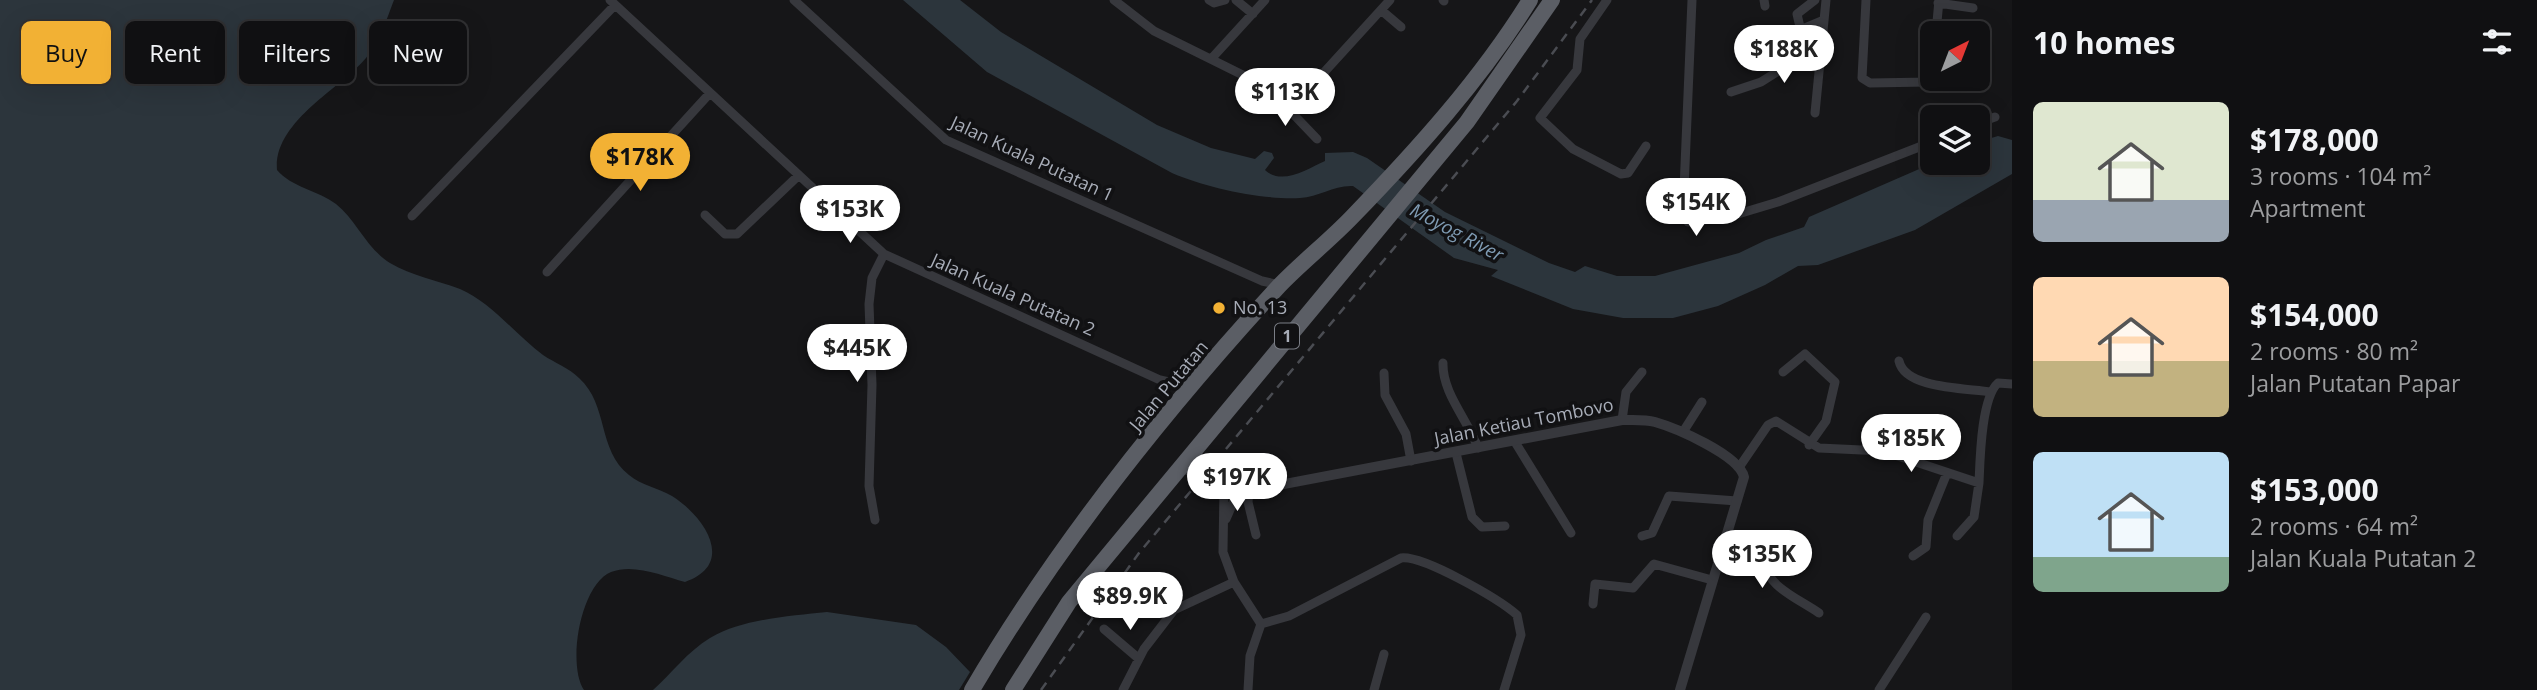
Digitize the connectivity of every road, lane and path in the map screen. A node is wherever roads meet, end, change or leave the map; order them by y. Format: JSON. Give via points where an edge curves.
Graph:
{"nodes":[{"id":1,"x":794,"y":0,"type":"edge"},
{"id":2,"x":1114,"y":0,"type":"edge"},
{"id":3,"x":1209,"y":0,"type":"edge"},
{"id":4,"x":1225,"y":0,"type":"edge"},
{"id":5,"x":1236,"y":0,"type":"edge"},
{"id":6,"x":1265,"y":0,"type":"edge"},
{"id":7,"x":1390,"y":0,"type":"edge"},
{"id":8,"x":1530,"y":0,"type":"edge"},
{"id":9,"x":1552,"y":0,"type":"edge"},
{"id":10,"x":1607,"y":0,"type":"edge"},
{"id":11,"x":1692,"y":0,"type":"edge"},
{"id":12,"x":1815,"y":0,"type":"edge"},
{"id":13,"x":1826,"y":0,"type":"edge"},
{"id":14,"x":1866,"y":0,"type":"edge"},
{"id":15,"x":613,"y":2,"type":"edge"},
{"id":16,"x":1939,"y":2,"type":"edge"},
{"id":17,"x":1973,"y":8,"type":"dead end"},
{"id":18,"x":1381,"y":10,"type":"junction"},
{"id":19,"x":1253,"y":13,"type":"junction"},
{"id":20,"x":1824,"y":20,"type":"junction"},
{"id":21,"x":1937,"y":21,"type":"edge"},
{"id":22,"x":1401,"y":27,"type":"dead end"},
{"id":23,"x":1821,"y":44,"type":"junction"},
{"id":24,"x":1212,"y":58,"type":"junction"},
{"id":25,"x":1920,"y":82,"type":"edge"},
{"id":26,"x":1731,"y":92,"type":"dead end"},
{"id":27,"x":710,"y":93,"type":"junction"},
{"id":28,"x":1297,"y":102,"type":"junction"},
{"id":29,"x":1815,"y":113,"type":"dead end"},
{"id":30,"x":1994,"y":117,"type":"dead end"},
{"id":31,"x":1990,"y":118,"type":"edge"},
{"id":32,"x":1317,"y":139,"type":"dead end"},
{"id":33,"x":1646,"y":146,"type":"dead end"},
{"id":34,"x":1920,"y":147,"type":"edge"},
{"id":35,"x":799,"y":175,"type":"junction"},
{"id":36,"x":705,"y":215,"type":"dead end"},
{"id":37,"x":412,"y":216,"type":"dead end"},
{"id":38,"x":884,"y":254,"type":"junction"},
{"id":39,"x":547,"y":272,"type":"dead end"},
{"id":40,"x":1252,"y":276,"type":"junction"},
{"id":41,"x":1280,"y":285,"type":"junction"},
{"id":42,"x":1268,"y":300,"type":"junction"},
{"id":43,"x":1899,"y":361,"type":"dead end"},
{"id":44,"x":1443,"y":363,"type":"dead end"},
{"id":45,"x":1642,"y":372,"type":"dead end"},
{"id":46,"x":1783,"y":372,"type":"dead end"},
{"id":47,"x":1384,"y":373,"type":"dead end"},
{"id":48,"x":1163,"y":382,"type":"junction"},
{"id":49,"x":2012,"y":384,"type":"edge"},
{"id":50,"x":1193,"y":387,"type":"junction"},
{"id":51,"x":1991,"y":392,"type":"junction"},
{"id":52,"x":1702,"y":402,"type":"dead end"},
{"id":53,"x":1179,"y":404,"type":"junction"},
{"id":54,"x":1622,"y":420,"type":"junction"},
{"id":55,"x":1683,"y":432,"type":"junction"},
{"id":56,"x":1515,"y":442,"type":"junction"},
{"id":57,"x":1809,"y":445,"type":"junction"},
{"id":58,"x":1478,"y":448,"type":"junction"},
{"id":59,"x":1193,"y":450,"type":"junction"},
{"id":60,"x":1456,"y":453,"type":"junction"},
{"id":61,"x":1411,"y":461,"type":"junction"},
{"id":62,"x":1740,"y":466,"type":"junction"},
{"id":63,"x":1179,"y":468,"type":"junction"},
{"id":64,"x":1947,"y":473,"type":"junction"},
{"id":65,"x":1203,"y":474,"type":"junction"},
{"id":66,"x":1979,"y":483,"type":"junction"},
{"id":67,"x":1224,"y":485,"type":"junction"},
{"id":68,"x":1244,"y":490,"type":"junction"},
{"id":69,"x":1737,"y":501,"type":"junction"},
{"id":70,"x":875,"y":520,"type":"dead end"},
{"id":71,"x":1224,"y":522,"type":"junction"},
{"id":72,"x":1505,"y":526,"type":"dead end"},
{"id":73,"x":1571,"y":533,"type":"dead end"},
{"id":74,"x":1256,"y":535,"type":"dead end"},
{"id":75,"x":1726,"y":535,"type":"junction"},
{"id":76,"x":1642,"y":536,"type":"dead end"},
{"id":77,"x":1957,"y":536,"type":"dead end"},
{"id":78,"x":1913,"y":556,"type":"dead end"},
{"id":79,"x":1712,"y":580,"type":"junction"},
{"id":80,"x":1234,"y":582,"type":"junction"},
{"id":81,"x":1593,"y":604,"type":"dead end"},
{"id":82,"x":1819,"y":613,"type":"dead end"},
{"id":83,"x":1926,"y":617,"type":"dead end"},
{"id":84,"x":1261,"y":624,"type":"junction"},
{"id":85,"x":1104,"y":629,"type":"dead end"},
{"id":86,"x":1384,"y":654,"type":"dead end"},
{"id":87,"x":1138,"y":658,"type":"junction"},
{"id":88,"x":1015,"y":687,"type":"edge"},
{"id":89,"x":972,"y":690,"type":"edge"},
{"id":90,"x":1123,"y":690,"type":"edge"},
{"id":91,"x":1248,"y":690,"type":"edge"},
{"id":92,"x":1374,"y":690,"type":"edge"},
{"id":93,"x":1504,"y":690,"type":"edge"},
{"id":94,"x":1680,"y":690,"type":"edge"},
{"id":95,"x":1879,"y":690,"type":"edge"}],
"edges":[{"from":1,"to":40,"type":"street","name":"Jalan Kuala Putatan 1","via":[[946,140]]},
{"from":2,"to":24,"type":"street","via":[[1154,31]]},
{"from":3,"to":4,"type":"street"},
{"from":5,"to":19,"type":"street"},
{"from":6,"to":19,"type":"street"},
{"from":7,"to":18,"type":"street"},
{"from":8,"to":41,"type":"highway","name":"Jalan Putatan","number":"1","via":[[1451,108],[1352,218]]},
{"from":9,"to":59,"type":"highway","number":"1","via":[[1467,122]]},
{"from":10,"to":33,"type":"street","via":[[1580,39],[1577,70],[1540,118],[1573,149],[1621,174],[1628,173]]},
{"from":11,"to":34,"type":"street","via":[[1683,213],[1688,222],[1728,217],[1778,202]]},
{"from":12,"to":20,"type":"street","via":[[1797,14],[1800,27]]},
{"from":13,"to":20,"type":"street"},
{"from":14,"to":25,"type":"street","via":[[1862,78],[1870,83]]},
{"from":15,"to":27,"type":"street","name":"Jalan Kuala Putatan 2"},
{"from":15,"to":37,"type":"street"},
{"from":16,"to":17,"type":"street"},
{"from":16,"to":21,"type":"street"},
{"from":18,"to":22,"type":"street"},
{"from":18,"to":28,"type":"street"},
{"from":19,"to":24,"type":"street"},
{"from":20,"to":23,"type":"street"},
{"from":23,"to":26,"type":"street","via":[[1765,79]]},
{"from":23,"to":29,"type":"street"},
{"from":24,"to":28,"type":"street"},
{"from":27,"to":35,"type":"street","name":"Jalan Kuala Putatan 2"},
{"from":27,"to":39,"type":"street"},
{"from":28,"to":32,"type":"street","via":[[1295,116]]},
{"from":30,"to":31,"type":"street"},
{"from":35,"to":36,"type":"street","via":[[737,234],[725,234]]},
{"from":35,"to":38,"type":"street","name":"Jalan Kuala Putatan 2"},
{"from":38,"to":48,"type":"street","name":"Jalan Kuala Putatan 2"},
{"from":38,"to":70,"type":"street","via":[[870,296],[869,486]]},
{"from":40,"to":41,"type":"street","name":"Jalan Kuala Putatan 1"},
{"from":40,"to":42,"type":"street"},
{"from":41,"to":42,"type":"highway","name":"Jalan Putatan","number":"1"},
{"from":42,"to":50,"type":"highway","name":"Jalan Putatan","number":"1"},
{"from":43,"to":51,"type":"street","via":[[1913,379]]},
{"from":44,"to":58,"type":"street","via":[[1445,382]]},
{"from":45,"to":54,"type":"street","via":[[1626,392]]},
{"from":46,"to":57,"type":"street","via":[[1805,354],[1835,382],[1826,421]]},
{"from":47,"to":61,"type":"street","via":[[1385,395],[1406,434]]},
{"from":48,"to":50,"type":"street","name":"Jalan Kuala Putatan 2"},
{"from":48,"to":53,"type":"street","name":"Jalan Kuala Putatan 2"},
{"from":49,"to":51,"type":"street","via":[[1998,383]]},
{"from":50,"to":53,"type":"highway","name":"Jalan Putatan","number":"1"},
{"from":51,"to":66,"type":"street"},
{"from":52,"to":55,"type":"street"},
{"from":53,"to":89,"type":"highway","name":"Jalan Putatan","number":"1","via":[[1056,558]]},
{"from":54,"to":55,"type":"street","name":"Jalan Ketiau Tombovo","via":[[1655,422]]},
{"from":54,"to":56,"type":"street","name":"Jalan Ketiau Tombovo"},
{"from":55,"to":62,"type":"street","name":"Jalan Ketiau Tombovo"},
{"from":56,"to":58,"type":"street","name":"Jalan Ketiau Tombovo"},
{"from":56,"to":73,"type":"street"},
{"from":57,"to":62,"type":"street","via":[[1772,421]]},
{"from":57,"to":64,"type":"street","via":[[1883,451]]},
{"from":58,"to":60,"type":"street","name":"Jalan Ketiau Tombovo"},
{"from":59,"to":63,"type":"highway","number":"1"},
{"from":59,"to":65,"type":"street"},
{"from":60,"to":61,"type":"street","name":"Jalan Ketiau Tombovo"},
{"from":60,"to":72,"type":"street","via":[[1472,517],[1482,527]]},
{"from":61,"to":68,"type":"street","name":"Jalan Ketiau Tombovo"},
{"from":62,"to":69,"type":"street","via":[[1744,477]]},
{"from":63,"to":65,"type":"street","name":"Jalan Ketiau Tombovo"},
{"from":63,"to":88,"type":"highway","number":"1","via":[[1069,602]]},
{"from":64,"to":66,"type":"street"},
{"from":64,"to":78,"type":"street","via":[[1928,520],[1927,547]]},
{"from":65,"to":67,"type":"street","name":"Jalan Ketiau Tombovo"},
{"from":66,"to":77,"type":"street","via":[[1974,517]]},
{"from":67,"to":68,"type":"street","name":"Jalan Ketiau Tombovo"},
{"from":67,"to":71,"type":"street"},
{"from":68,"to":71,"type":"street"},
{"from":68,"to":74,"type":"street"},
{"from":69,"to":75,"type":"street"},
{"from":69,"to":76,"type":"street","via":[[1669,496],[1652,533]]},
{"from":71,"to":80,"type":"street","via":[[1223,552]]},
{"from":75,"to":79,"type":"street"},
{"from":75,"to":82,"type":"street","via":[[1743,543],[1780,588]]},
{"from":79,"to":81,"type":"street","via":[[1654,564],[1633,588],[1595,584]]},
{"from":79,"to":94,"type":"street"},
{"from":80,"to":84,"type":"street"},
{"from":80,"to":87,"type":"street","via":[[1174,610]]},
{"from":83,"to":95,"type":"street"},
{"from":84,"to":91,"type":"street","via":[[1250,656]]},
{"from":84,"to":93,"type":"street","via":[[1289,616],[1401,558],[1418,559],[1517,615],[1521,635]]},
{"from":85,"to":87,"type":"street"},
{"from":86,"to":92,"type":"street"},
{"from":87,"to":90,"type":"street"}]}
